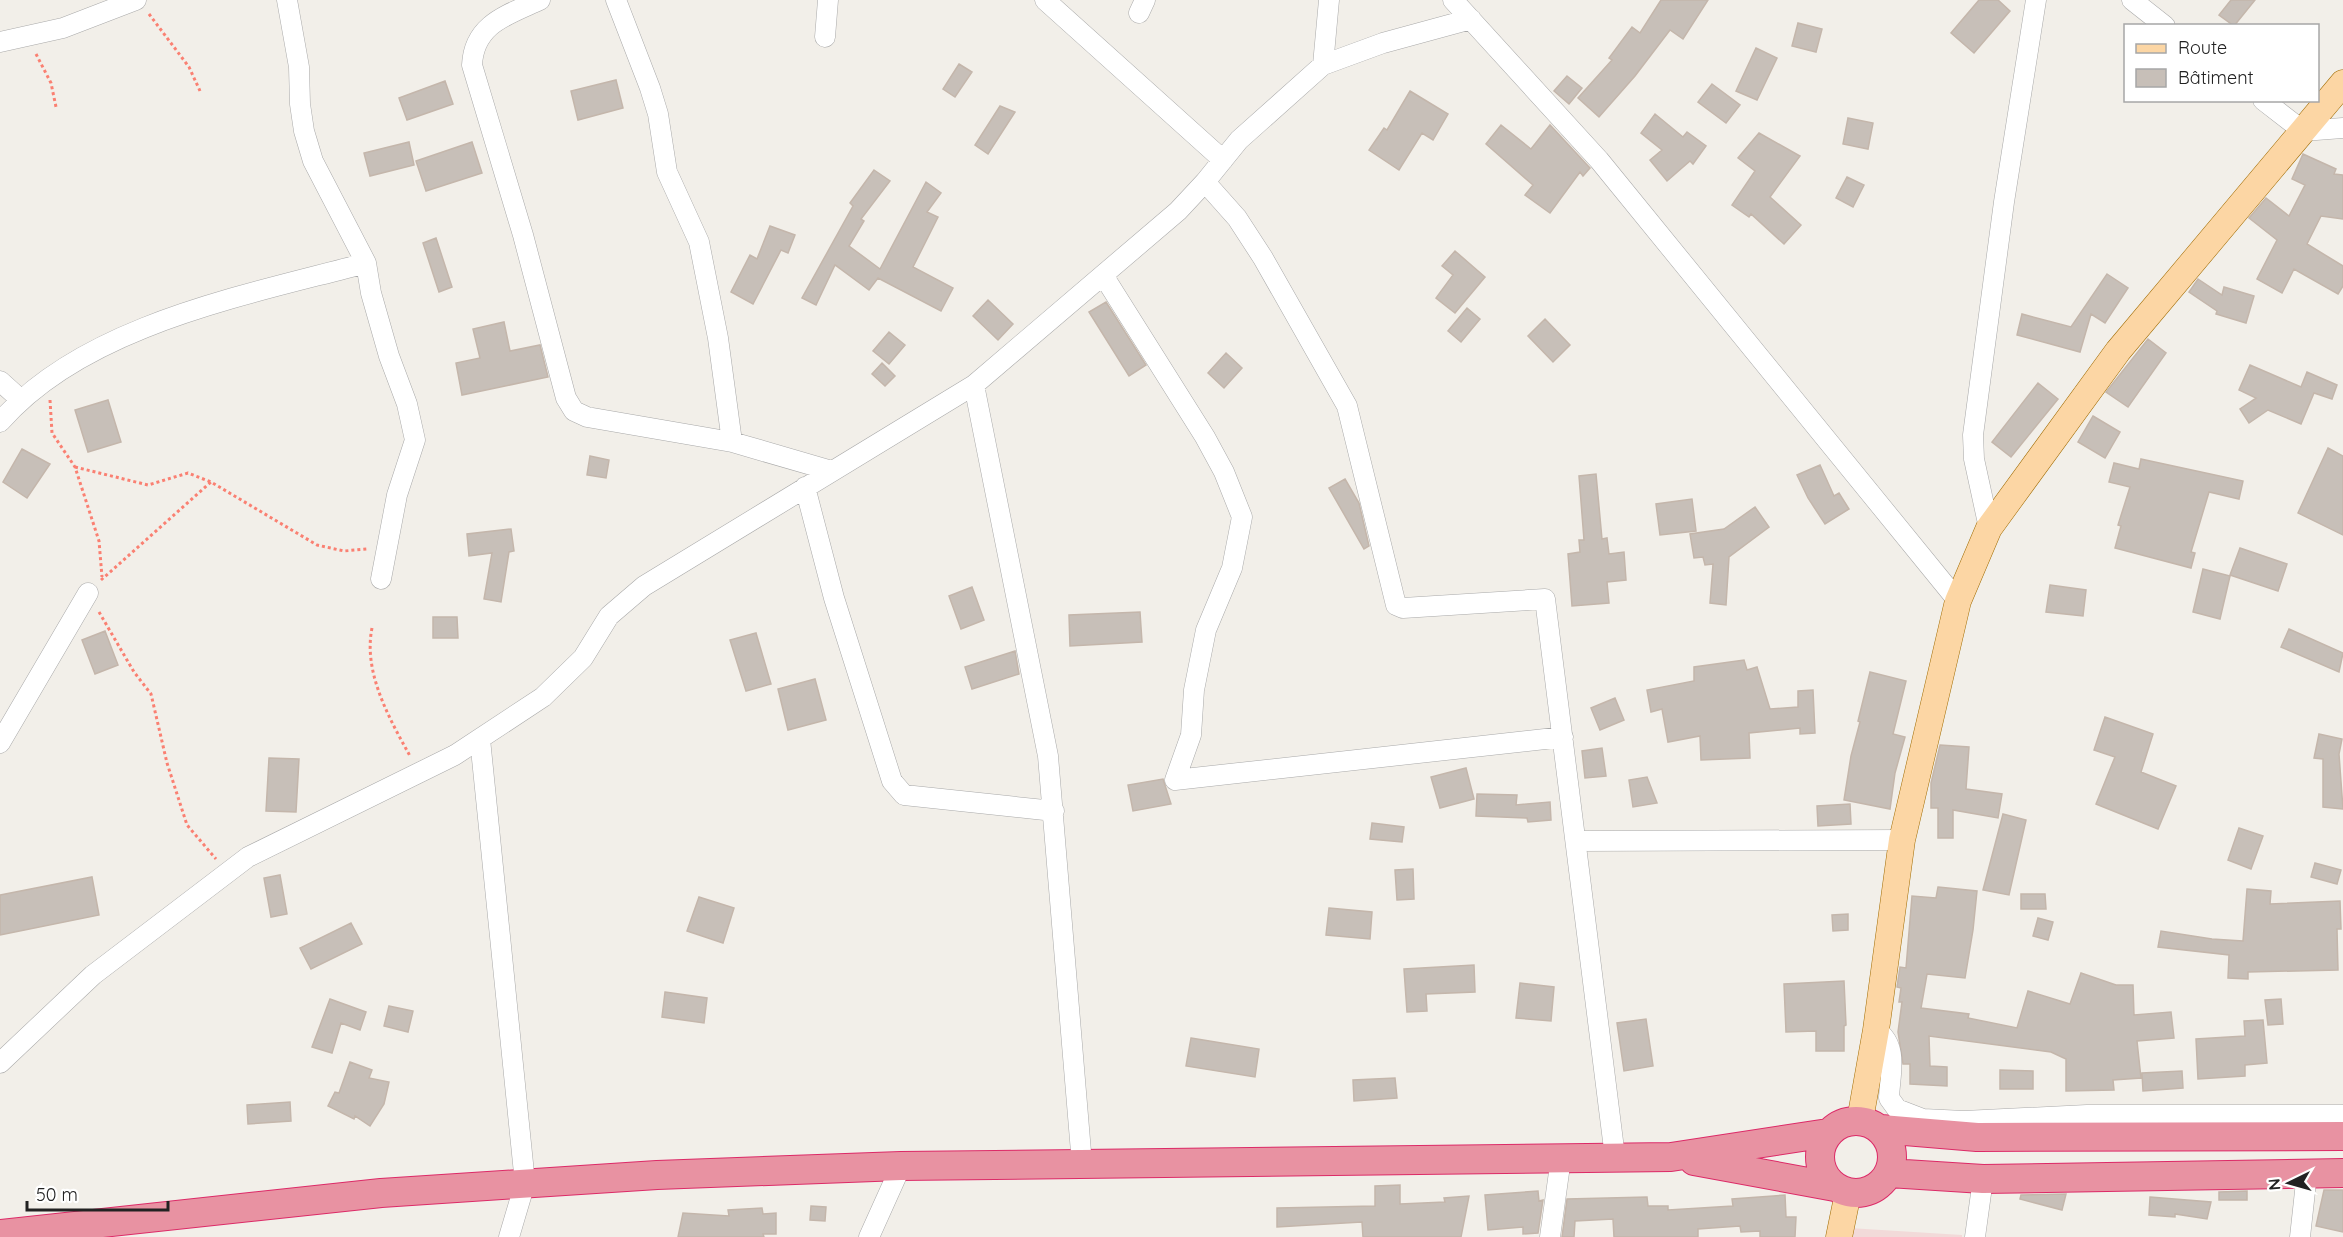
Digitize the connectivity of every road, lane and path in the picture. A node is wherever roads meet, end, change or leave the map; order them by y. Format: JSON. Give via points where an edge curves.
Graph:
{"nodes":[{"id":1,"x":287,"y":0,"type":"edge"},
{"id":2,"x":540,"y":0,"type":"edge"},
{"id":3,"x":616,"y":0,"type":"edge"},
{"id":4,"x":828,"y":0,"type":"edge"},
{"id":5,"x":1045,"y":0,"type":"edge"},
{"id":6,"x":1329,"y":0,"type":"edge"},
{"id":7,"x":1454,"y":0,"type":"edge"},
{"id":8,"x":2036,"y":0,"type":"edge"},
{"id":9,"x":2132,"y":0,"type":"edge"},
{"id":10,"x":131,"y":2,"type":"edge"},
{"id":11,"x":1471,"y":19,"type":"junction"},
{"id":12,"x":2162,"y":24,"type":"edge"},
{"id":13,"x":29,"y":36,"type":"junction"},
{"id":14,"x":825,"y":37,"type":"dead end"},
{"id":15,"x":0,"y":42,"type":"edge"},
{"id":16,"x":1323,"y":64,"type":"junction"},
{"id":17,"x":2343,"y":83,"type":"edge"},
{"id":18,"x":200,"y":91,"type":"dead end"},
{"id":19,"x":2266,"y":102,"type":"edge"},
{"id":20,"x":56,"y":107,"type":"dead end"},
{"id":21,"x":2343,"y":128,"type":"edge"},
{"id":22,"x":2303,"y":131,"type":"junction"},
{"id":23,"x":1223,"y":160,"type":"junction"},
{"id":24,"x":1205,"y":182,"type":"junction"},
{"id":25,"x":366,"y":263,"type":"junction"},
{"id":26,"x":1103,"y":275,"type":"junction"},
{"id":27,"x":49,"y":377,"type":"junction"},
{"id":28,"x":0,"y":381,"type":"edge"},
{"id":29,"x":974,"y":384,"type":"junction"},
{"id":30,"x":20,"y":399,"type":"junction"},
{"id":31,"x":0,"y":422,"type":"edge"},
{"id":32,"x":732,"y":442,"type":"junction"},
{"id":33,"x":75,"y":467,"type":"junction"},
{"id":34,"x":831,"y":471,"type":"junction"},
{"id":35,"x":211,"y":482,"type":"junction"},
{"id":36,"x":805,"y":487,"type":"junction"},
{"id":37,"x":1989,"y":528,"type":"junction"},
{"id":38,"x":388,"y":544,"type":"junction"},
{"id":39,"x":102,"y":579,"type":"junction"},
{"id":40,"x":381,"y":579,"type":"dead end"},
{"id":41,"x":88,"y":593,"type":"junction"},
{"id":42,"x":1958,"y":601,"type":"junction"},
{"id":43,"x":372,"y":628,"type":"dead end"},
{"id":44,"x":1563,"y":736,"type":"junction"},
{"id":45,"x":480,"y":739,"type":"junction"},
{"id":46,"x":0,"y":743,"type":"edge"},
{"id":47,"x":420,"y":773,"type":"junction"},
{"id":48,"x":1054,"y":811,"type":"junction"},
{"id":49,"x":1902,"y":840,"type":"junction"},
{"id":50,"x":1576,"y":841,"type":"junction"},
{"id":51,"x":227,"y":872,"type":"junction"},
{"id":52,"x":1876,"y":1030,"type":"junction"},
{"id":53,"x":0,"y":1063,"type":"edge"},
{"id":54,"x":2343,"y":1115,"type":"edge"},
{"id":55,"x":1870,"y":1125,"type":"junction"},
{"id":56,"x":1828,"y":1133,"type":"junction"},
{"id":57,"x":2343,"y":1136,"type":"edge"},
{"id":58,"x":1615,"y":1157,"type":"junction"},
{"id":59,"x":1671,"y":1157,"type":"junction"},
{"id":60,"x":1560,"y":1158,"type":"junction"},
{"id":61,"x":1082,"y":1164,"type":"junction"},
{"id":62,"x":901,"y":1167,"type":"junction"},
{"id":63,"x":1889,"y":1173,"type":"junction"},
{"id":64,"x":2307,"y":1173,"type":"junction"},
{"id":65,"x":2343,"y":1173,"type":"edge"},
{"id":66,"x":1983,"y":1179,"type":"junction"},
{"id":67,"x":525,"y":1184,"type":"junction"},
{"id":68,"x":1842,"y":1190,"type":"junction"},
{"id":69,"x":0,"y":1234,"type":"edge"},
{"id":70,"x":509,"y":1237,"type":"edge"},
{"id":71,"x":869,"y":1237,"type":"edge"},
{"id":72,"x":1550,"y":1237,"type":"edge"},
{"id":73,"x":1839,"y":1237,"type":"edge"},
{"id":74,"x":1974,"y":1237,"type":"edge"},
{"id":75,"x":2300,"y":1237,"type":"edge"}],
"edges":[{"from":1,"to":25,"type":"street","via":[[299,67],[304,131],[313,161]]},
{"from":2,"to":32,"type":"street","via":[[488,28],[477,39],[472,65],[566,398],[574,411],[587,417]]},
{"from":3,"to":32,"type":"street","via":[[658,114],[667,172],[699,242],[718,338]]},
{"from":4,"to":14,"type":"street"},
{"from":5,"to":23,"type":"street"},
{"from":6,"to":16,"type":"street"},
{"from":7,"to":11,"type":"street"},
{"from":8,"to":37,"type":"street","via":[[1973,435],[1974,459]]},
{"from":9,"to":12,"type":"street"},
{"from":10,"to":13,"type":"street","via":[[63,28]]},
{"from":10,"to":18,"type":"path","via":[[150,14],[189,68]]},
{"from":11,"to":16,"type":"street","via":[[1383,42]]},
{"from":11,"to":42,"type":"street","via":[[1599,160]]},
{"from":13,"to":15,"type":"street"},
{"from":13,"to":20,"type":"path","via":[[51,83]]},
{"from":16,"to":23,"type":"street","via":[[1239,140]]},
{"from":17,"to":22,"type":"main road"},
{"from":19,"to":22,"type":"street"},
{"from":21,"to":22,"type":"street"},
{"from":22,"to":37,"type":"main road","via":[[2118,351]]},
{"from":23,"to":24,"type":"street"},
{"from":24,"to":26,"type":"street","via":[[1178,211]]},
{"from":24,"to":44,"type":"street","via":[[1237,218],[1263,258],[1347,406],[1396,605],[1483,605],[1545,599]]},
{"from":25,"to":27,"type":"street","via":[[191,310],[98,349]]},
{"from":25,"to":38,"type":"street","via":[[371,293],[415,440],[397,495]]},
{"from":26,"to":29,"type":"street"},
{"from":26,"to":44,"type":"street","via":[[1205,437],[1242,517],[1232,568],[1206,630],[1194,690],[1191,735],[1175,780]]},
{"from":27,"to":30,"type":"street"},
{"from":27,"to":33,"type":"path","via":[[52,433]]},
{"from":28,"to":30,"type":"street"},
{"from":29,"to":34,"type":"street"},
{"from":29,"to":48,"type":"street","via":[[1048,756]]},
{"from":30,"to":31,"type":"street"},
{"from":32,"to":34,"type":"street"},
{"from":33,"to":35,"type":"path","via":[[148,485],[188,473]]},
{"from":33,"to":39,"type":"path","via":[[99,541]]},
{"from":34,"to":36,"type":"street"},
{"from":35,"to":38,"type":"path","via":[[317,545],[344,551]]},
{"from":35,"to":39,"type":"path"},
{"from":36,"to":45,"type":"street","via":[[644,585],[609,616],[583,658],[543,697]]},
{"from":36,"to":48,"type":"street","via":[[834,598],[892,781],[904,795]]},
{"from":37,"to":42,"type":"main road"},
{"from":38,"to":40,"type":"street"},
{"from":39,"to":41,"type":"path"},
{"from":41,"to":46,"type":"street"},
{"from":41,"to":51,"type":"path","via":[[151,694],[187,825]]},
{"from":42,"to":49,"type":"main road"},
{"from":43,"to":47,"type":"path","via":[[372,662],[378,688],[391,722]]},
{"from":44,"to":50,"type":"street"},
{"from":45,"to":47,"type":"street"},
{"from":45,"to":67,"type":"street"},
{"from":47,"to":51,"type":"street","via":[[248,857]]},
{"from":48,"to":61,"type":"street"},
{"from":49,"to":50,"type":"street"},
{"from":49,"to":52,"type":"main road"},
{"from":50,"to":58,"type":"street"},
{"from":51,"to":53,"type":"street","via":[[93,975]]},
{"from":52,"to":54,"type":"street","via":[[1892,1048],[1889,1098],[1897,1109],[1923,1119]]},
{"from":52,"to":55,"type":"main road"},
{"from":55,"to":56,"type":"highway","via":[[1839,1124]]},
{"from":55,"to":57,"type":"highway","via":[[1977,1137]]},
{"from":55,"to":63,"type":"highway","via":[[1890,1142]]},
{"from":56,"to":59,"type":"highway"},
{"from":56,"to":68,"type":"highway","via":[[1821,1146],[1820,1162],[1825,1176]]},
{"from":58,"to":59,"type":"highway"},
{"from":58,"to":60,"type":"highway"},
{"from":59,"to":68,"type":"highway"},
{"from":60,"to":61,"type":"highway"},
{"from":60,"to":72,"type":"street"},
{"from":61,"to":62,"type":"highway"},
{"from":62,"to":67,"type":"highway","via":[[754,1170]]},
{"from":62,"to":71,"type":"street"},
{"from":63,"to":66,"type":"highway"},
{"from":63,"to":68,"type":"highway","via":[[1879,1185],[1864,1192]]},
{"from":64,"to":65,"type":"highway"},
{"from":64,"to":66,"type":"highway"},
{"from":64,"to":75,"type":"street"},
{"from":66,"to":74,"type":"street"},
{"from":67,"to":69,"type":"highway","via":[[381,1193]]},
{"from":67,"to":70,"type":"street"},
{"from":68,"to":73,"type":"main road"}]}
